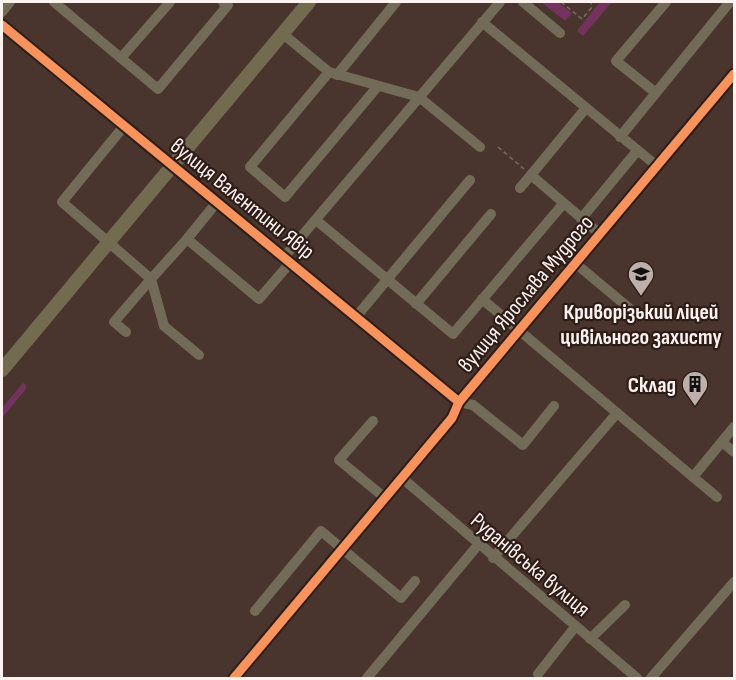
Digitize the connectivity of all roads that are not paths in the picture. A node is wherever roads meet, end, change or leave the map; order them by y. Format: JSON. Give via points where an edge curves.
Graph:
{"nodes":[{"id":1,"x":10,"y":2,"type":"edge"},
{"id":2,"x":54,"y":2,"type":"edge"},
{"id":3,"x":170,"y":2,"type":"edge"},
{"id":4,"x":223,"y":2,"type":"edge"},
{"id":5,"x":309,"y":2,"type":"edge"},
{"id":6,"x":396,"y":2,"type":"edge"},
{"id":7,"x":500,"y":2,"type":"edge"},
{"id":8,"x":523,"y":2,"type":"edge"},
{"id":9,"x":666,"y":2,"type":"edge"},
{"id":10,"x":727,"y":2,"type":"edge"},
{"id":11,"x":2,"y":12,"type":"edge"},
{"id":12,"x":482,"y":22,"type":"junction"},
{"id":13,"x":2,"y":25,"type":"edge"},
{"id":14,"x":560,"y":33,"type":"dead end"},
{"id":15,"x":283,"y":34,"type":"junction"},
{"id":16,"x":122,"y":58,"type":"junction"},
{"id":17,"x":333,"y":74,"type":"junction"},
{"id":18,"x":735,"y":74,"type":"edge"},
{"id":19,"x":378,"y":86,"type":"junction"},
{"id":20,"x":656,"y":93,"type":"junction"},
{"id":21,"x":419,"y":97,"type":"junction"},
{"id":22,"x":586,"y":108,"type":"junction"},
{"id":23,"x":124,"y":126,"type":"junction"},
{"id":24,"x":620,"y":137,"type":"junction"},
{"id":25,"x":480,"y":147,"type":"dead end"},
{"id":26,"x":637,"y":151,"type":"junction"},
{"id":27,"x":172,"y":166,"type":"junction"},
{"id":28,"x":657,"y":166,"type":"junction"},
{"id":29,"x":531,"y":175,"type":"junction"},
{"id":30,"x":470,"y":180,"type":"dead end"},
{"id":31,"x":520,"y":188,"type":"dead end"},
{"id":32,"x":217,"y":202,"type":"junction"},
{"id":33,"x":563,"y":204,"type":"junction"},
{"id":34,"x":491,"y":214,"type":"dead end"},
{"id":35,"x":581,"y":219,"type":"junction"},
{"id":36,"x":316,"y":220,"type":"junction"},
{"id":37,"x":600,"y":234,"type":"junction"},
{"id":38,"x":187,"y":239,"type":"junction"},
{"id":39,"x":109,"y":242,"type":"junction"},
{"id":40,"x":287,"y":260,"type":"junction"},
{"id":41,"x":575,"y":263,"type":"junction"},
{"id":42,"x":151,"y":279,"type":"junction"},
{"id":43,"x":387,"y":280,"type":"junction"},
{"id":44,"x":482,"y":299,"type":"junction"},
{"id":45,"x":416,"y":304,"type":"junction"},
{"id":46,"x":629,"y":308,"type":"dead end"},
{"id":47,"x":356,"y":317,"type":"junction"},
{"id":48,"x":518,"y":331,"type":"junction"},
{"id":49,"x":126,"y":332,"type":"dead end"},
{"id":50,"x":199,"y":355,"type":"dead end"},
{"id":51,"x":2,"y":370,"type":"edge"},
{"id":52,"x":459,"y":402,"type":"junction"},
{"id":53,"x":554,"y":406,"type":"dead end"},
{"id":54,"x":617,"y":413,"type":"junction"},
{"id":55,"x":373,"y":421,"type":"dead end"},
{"id":56,"x":735,"y":427,"type":"edge"},
{"id":57,"x":722,"y":442,"type":"junction"},
{"id":58,"x":735,"y":452,"type":"edge"},
{"id":59,"x":693,"y":477,"type":"junction"},
{"id":60,"x":402,"y":478,"type":"junction"},
{"id":61,"x":717,"y":497,"type":"dead end"},
{"id":62,"x":385,"y":498,"type":"junction"},
{"id":63,"x":478,"y":545,"type":"junction"},
{"id":64,"x":343,"y":548,"type":"junction"},
{"id":65,"x":493,"y":558,"type":"junction"},
{"id":66,"x":415,"y":581,"type":"dead end"},
{"id":67,"x":735,"y":582,"type":"edge"},
{"id":68,"x":625,"y":605,"type":"dead end"},
{"id":69,"x":255,"y":611,"type":"dead end"},
{"id":70,"x":575,"y":627,"type":"junction"},
{"id":71,"x":590,"y":639,"type":"junction"},
{"id":72,"x":538,"y":674,"type":"dead end"},
{"id":73,"x":234,"y":678,"type":"edge"},
{"id":74,"x":367,"y":678,"type":"edge"},
{"id":75,"x":637,"y":678,"type":"edge"},
{"id":76,"x":651,"y":678,"type":"edge"}],
"edges":[{"from":1,"to":11,"type":"street"},
{"from":2,"to":16,"type":"street"},
{"from":3,"to":16,"type":"street"},
{"from":4,"to":16,"type":"street","via":[[228,5],[158,89]]},
{"from":5,"to":15,"type":"main road"},
{"from":6,"to":17,"type":"street"},
{"from":7,"to":12,"type":"street"},
{"from":8,"to":14,"type":"street"},
{"from":9,"to":20,"type":"street","via":[[616,61]]},
{"from":10,"to":20,"type":"street"},
{"from":12,"to":21,"type":"street"},
{"from":12,"to":22,"type":"street"},
{"from":13,"to":23,"type":"street","name":"вулиця Валентини Явір"},
{"from":15,"to":17,"type":"street"},
{"from":15,"to":27,"type":"main road"},
{"from":17,"to":19,"type":"street"},
{"from":17,"to":19,"type":"street","via":[[250,167],[285,197]]},
{"from":18,"to":28,"type":"street","name":"вулиця Ярослава Мудрого"},
{"from":19,"to":21,"type":"street"},
{"from":20,"to":24,"type":"street"},
{"from":21,"to":25,"type":"street"},
{"from":21,"to":36,"type":"street"},
{"from":22,"to":24,"type":"street"},
{"from":22,"to":29,"type":"street"},
{"from":23,"to":27,"type":"street","name":"вулиця Валентини Явір"},
{"from":23,"to":39,"type":"street","via":[[62,202]]},
{"from":24,"to":26,"type":"street"},
{"from":26,"to":28,"type":"street"},
{"from":26,"to":35,"type":"street"},
{"from":27,"to":32,"type":"street","name":"вулиця Валентини Явір"},
{"from":27,"to":39,"type":"main road"},
{"from":28,"to":37,"type":"street","name":"вулиця Ярослава Мудрого"},
{"from":29,"to":31,"type":"street"},
{"from":29,"to":33,"type":"street"},
{"from":30,"to":43,"type":"street"},
{"from":32,"to":38,"type":"street"},
{"from":32,"to":40,"type":"street","name":"вулиця Валентини Явір"},
{"from":33,"to":35,"type":"street"},
{"from":33,"to":44,"type":"street"},
{"from":34,"to":45,"type":"street"},
{"from":35,"to":37,"type":"street"},
{"from":36,"to":40,"type":"street"},
{"from":36,"to":43,"type":"street"},
{"from":37,"to":41,"type":"street","name":"вулиця Ярослава Мудрого"},
{"from":38,"to":40,"type":"street","via":[[259,299]]},
{"from":38,"to":42,"type":"street"},
{"from":39,"to":42,"type":"street"},
{"from":39,"to":51,"type":"main road"},
{"from":40,"to":47,"type":"street","name":"вулиця Валентини Явір"},
{"from":41,"to":46,"type":"street"},
{"from":41,"to":48,"type":"street","name":"вулиця Ярослава Мудрого"},
{"from":42,"to":49,"type":"street","via":[[114,322]]},
{"from":42,"to":50,"type":"street","via":[[164,326]]},
{"from":43,"to":45,"type":"street"},
{"from":43,"to":47,"type":"street"},
{"from":44,"to":45,"type":"street","via":[[453,334]]},
{"from":44,"to":48,"type":"street"},
{"from":47,"to":52,"type":"street","name":"вулиця Валентини Явір"},
{"from":48,"to":52,"type":"street","name":"вулиця Ярослава Мудрого"},
{"from":48,"to":54,"type":"street"},
{"from":52,"to":53,"type":"street","name":"вулиця Валентини Явір","via":[[473,405],[523,445]]},
{"from":52,"to":60,"type":"street","name":"вулиця Ярослава Мудрого","via":[[452,418]]},
{"from":54,"to":59,"type":"street"},
{"from":54,"to":65,"type":"street"},
{"from":55,"to":62,"type":"street","via":[[339,460]]},
{"from":56,"to":57,"type":"street"},
{"from":57,"to":58,"type":"street"},
{"from":57,"to":59,"type":"street"},
{"from":59,"to":61,"type":"street"},
{"from":60,"to":62,"type":"street","name":"вулиця Ярослава Мудрого"},
{"from":60,"to":63,"type":"street","name":"Руданівська вулиця"},
{"from":62,"to":64,"type":"street","name":"вулиця Ярослава Мудрого"},
{"from":63,"to":65,"type":"street","name":"Руданівська вулиця"},
{"from":63,"to":74,"type":"street"},
{"from":64,"to":66,"type":"street","via":[[401,598]]},
{"from":64,"to":69,"type":"street","via":[[321,531]]},
{"from":64,"to":73,"type":"street","name":"вулиця Ярослава Мудрого"},
{"from":65,"to":70,"type":"street","name":"Руданівська вулиця"},
{"from":67,"to":76,"type":"street"},
{"from":68,"to":71,"type":"street"},
{"from":70,"to":71,"type":"street","name":"Руданівська вулиця"},
{"from":70,"to":72,"type":"street"},
{"from":71,"to":75,"type":"street","name":"Руданівська вулиця"}]}
